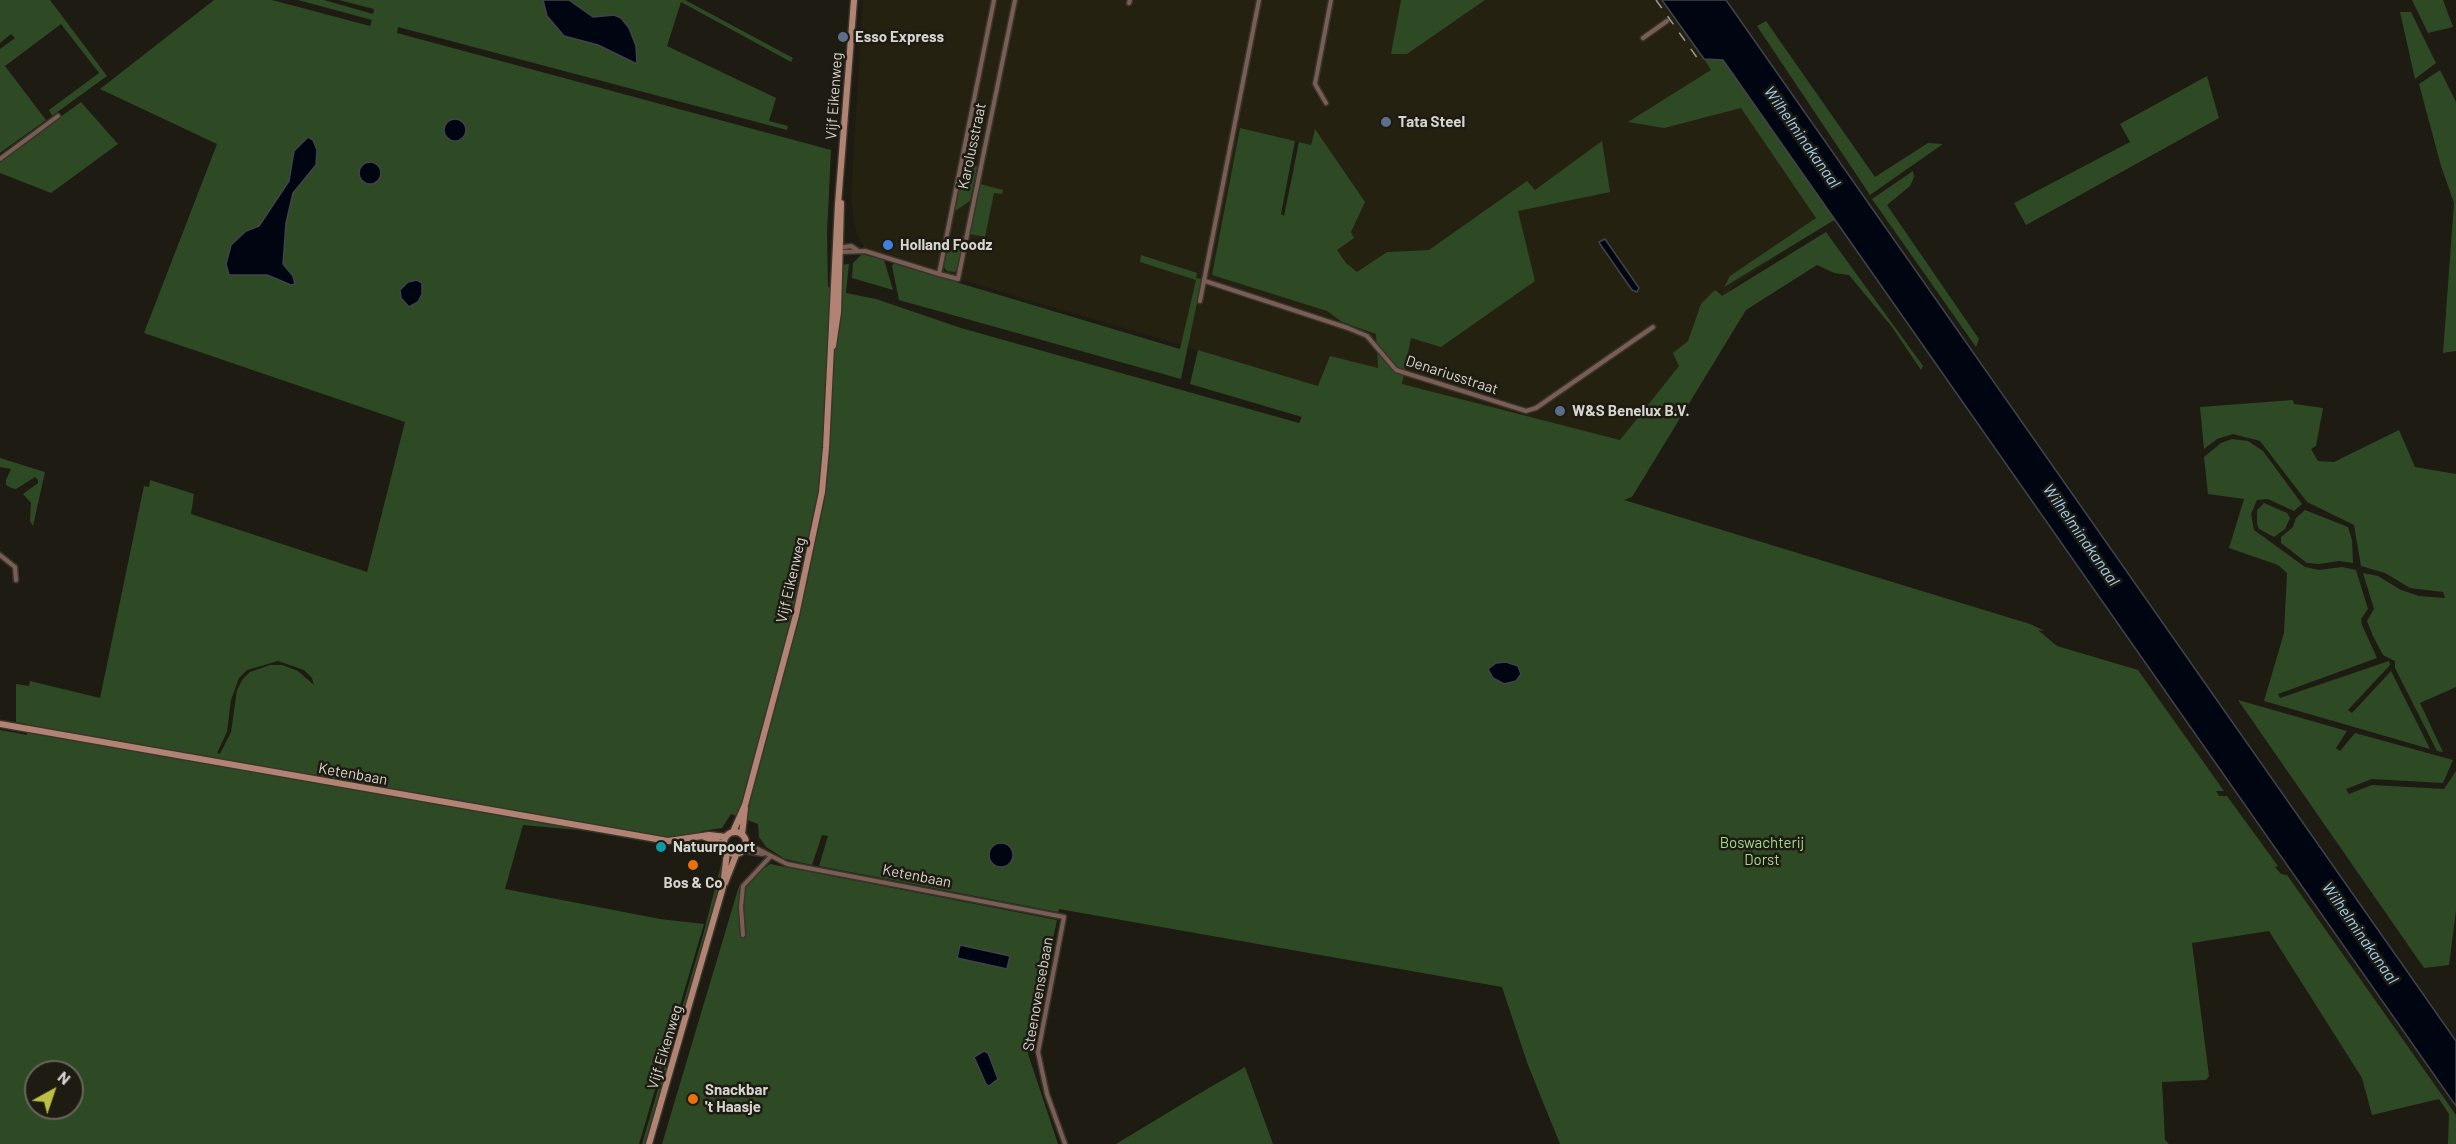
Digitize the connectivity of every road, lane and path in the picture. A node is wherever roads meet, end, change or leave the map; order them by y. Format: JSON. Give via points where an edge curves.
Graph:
{"nodes":[{"id":1,"x":854,"y":0,"type":"edge"},
{"id":2,"x":994,"y":0,"type":"edge"},
{"id":3,"x":1015,"y":0,"type":"edge"},
{"id":4,"x":1259,"y":0,"type":"edge"},
{"id":5,"x":1331,"y":0,"type":"edge"},
{"id":6,"x":1667,"y":21,"type":"dead end"},
{"id":7,"x":1643,"y":38,"type":"dead end"},
{"id":8,"x":1326,"y":103,"type":"dead end"},
{"id":9,"x":58,"y":116,"type":"dead end"},
{"id":10,"x":0,"y":159,"type":"edge"},
{"id":11,"x":839,"y":249,"type":"junction"},
{"id":12,"x":939,"y":274,"type":"junction"},
{"id":13,"x":1205,"y":281,"type":"junction"},
{"id":14,"x":1200,"y":301,"type":"dead end"},
{"id":15,"x":1653,"y":327,"type":"dead end"},
{"id":16,"x":0,"y":555,"type":"edge"},
{"id":17,"x":16,"y":580,"type":"dead end"},
{"id":18,"x":0,"y":724,"type":"edge"},
{"id":19,"x":745,"y":804,"type":"junction"},
{"id":20,"x":733,"y":832,"type":"junction"},
{"id":21,"x":742,"y":834,"type":"junction"},
{"id":22,"x":702,"y":836,"type":"junction"},
{"id":23,"x":726,"y":837,"type":"junction"},
{"id":24,"x":746,"y":843,"type":"junction"},
{"id":25,"x":723,"y":844,"type":"junction"},
{"id":26,"x":744,"y":851,"type":"junction"},
{"id":27,"x":727,"y":852,"type":"junction"},
{"id":28,"x":736,"y":855,"type":"junction"},
{"id":29,"x":769,"y":856,"type":"junction"},
{"id":30,"x":723,"y":886,"type":"junction"},
{"id":31,"x":1064,"y":917,"type":"joint"},
{"id":32,"x":743,"y":936,"type":"dead end"},
{"id":33,"x":649,"y":1144,"type":"edge"},
{"id":34,"x":1065,"y":1144,"type":"edge"}],
"edges":[{"from":1,"to":11,"type":"main road","name":"Vijf Eikenweg","via":[[839,194]]},
{"from":2,"to":12,"type":"street","name":"Karolusstraat"},
{"from":3,"to":12,"type":"street","name":"Karolusstraat","via":[[958,279]]},
{"from":4,"to":13,"type":"street"},
{"from":5,"to":8,"type":"street","via":[[1314,84]]},
{"from":6,"to":7,"type":"street"},
{"from":9,"to":10,"type":"street"},
{"from":11,"to":12,"type":"street","via":[[858,250]]},
{"from":11,"to":19,"type":"main road","name":"Vijf Eikenweg","via":[[826,448],[816,524]]},
{"from":13,"to":14,"type":"street"},
{"from":13,"to":15,"type":"street","name":"Denariusstraat","via":[[1363,333],[1396,370],[1526,411],[1536,408]]},
{"from":16,"to":17,"type":"street","via":[[15,567]]},
{"from":18,"to":22,"type":"main road","name":"Ketenbaan","via":[[654,839],[678,842]]},
{"from":19,"to":20,"type":"main road","name":"Vijf Eikenweg"},
{"from":19,"to":21,"type":"main road","name":"Vijf Eikenweg"},
{"from":20,"to":21,"type":"main road"},
{"from":20,"to":23,"type":"main road"},
{"from":21,"to":24,"type":"main road"},
{"from":22,"to":23,"type":"main road","name":"Ketenbaan"},
{"from":22,"to":25,"type":"main road"},
{"from":23,"to":25,"type":"main road"},
{"from":24,"to":26,"type":"main road"},
{"from":24,"to":29,"type":"street","name":"Ketenbaan"},
{"from":25,"to":27,"type":"main road"},
{"from":26,"to":28,"type":"main road"},
{"from":26,"to":29,"type":"street","name":"Ketenbaan"},
{"from":27,"to":28,"type":"main road"},
{"from":27,"to":30,"type":"main road","name":"Vijf Eikenweg"},
{"from":28,"to":30,"type":"main road","name":"Vijf Eikenweg"},
{"from":29,"to":31,"type":"street","name":"Ketenbaan","via":[[787,864]]},
{"from":29,"to":32,"type":"street","via":[[743,886]]},
{"from":30,"to":33,"type":"main road","name":"Vijf Eikenweg"},
{"from":31,"to":34,"type":"street","name":"Steenovensebaan","via":[[1038,1052],[1047,1094]]}]}
